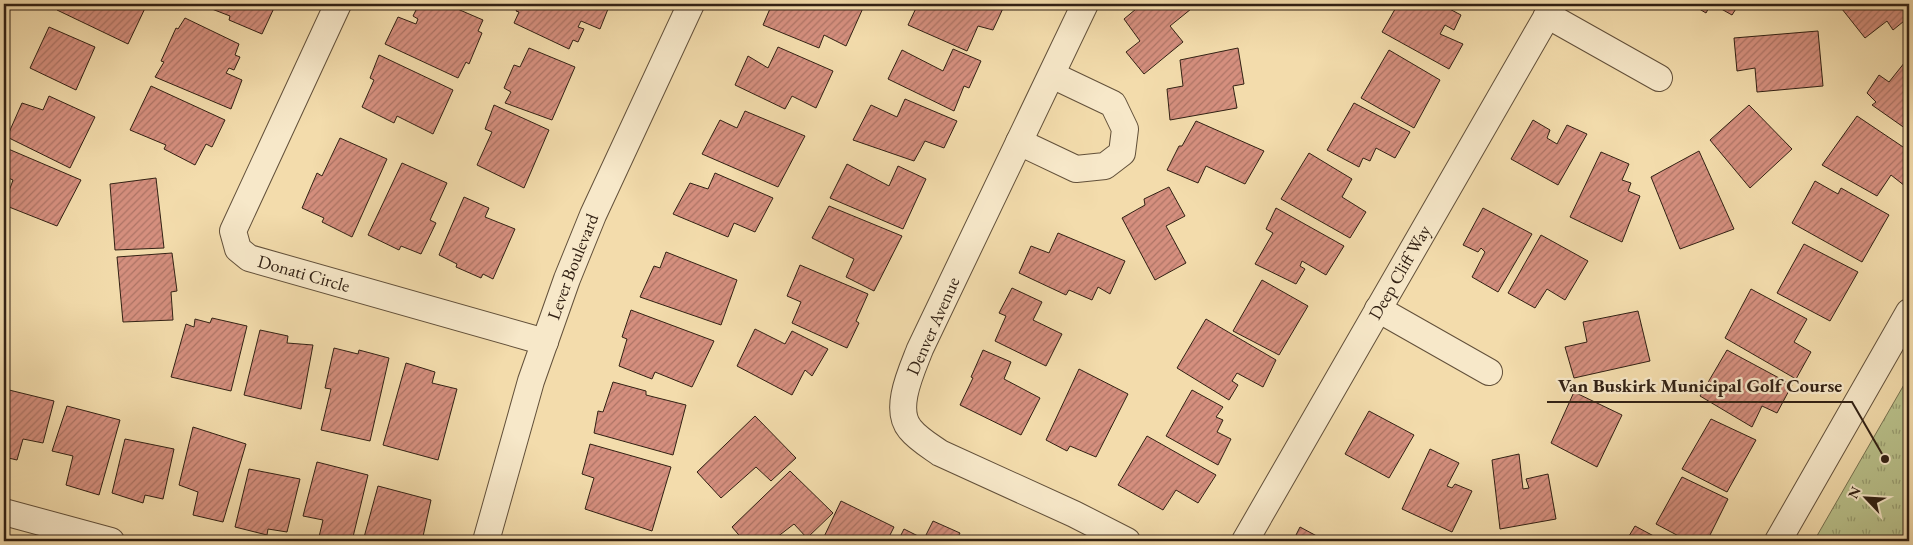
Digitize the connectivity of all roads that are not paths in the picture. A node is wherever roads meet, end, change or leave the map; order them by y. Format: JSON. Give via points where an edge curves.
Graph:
{"nodes":[{"id":1,"x":338,"y":4,"type":"edge"},
{"id":2,"x":692,"y":4,"type":"edge"},
{"id":3,"x":1085,"y":4,"type":"edge"},
{"id":4,"x":1551,"y":9,"type":"edge"},
{"id":5,"x":1052,"y":75,"type":"junction"},
{"id":6,"x":1660,"y":78,"type":"dead end"},
{"id":7,"x":1019,"y":142,"type":"junction"},
{"id":8,"x":1378,"y":309,"type":"junction"},
{"id":9,"x":1909,"y":312,"type":"edge"},
{"id":10,"x":545,"y":342,"type":"junction"},
{"id":11,"x":1489,"y":372,"type":"dead end"},
{"id":12,"x":4,"y":512,"type":"edge"},
{"id":13,"x":111,"y":541,"type":"edge"},
{"id":14,"x":486,"y":541,"type":"edge"},
{"id":15,"x":1127,"y":541,"type":"edge"},
{"id":16,"x":1246,"y":541,"type":"edge"},
{"id":17,"x":1778,"y":541,"type":"edge"}],
"edges":[{"from":1,"to":10,"type":"street","name":"Donati Circle","via":[[233,230],[238,249],[249,258]]},
{"from":2,"to":10,"type":"street","name":"Lever Boulevard","via":[[566,279]]},
{"from":3,"to":5,"type":"street","name":"Denver Avenue"},
{"from":4,"to":6,"type":"street"},
{"from":4,"to":8,"type":"street","name":"Deep Cliff Way"},
{"from":5,"to":7,"type":"street","name":"Denver Avenue"},
{"from":5,"to":7,"type":"street","via":[[1112,104],[1125,129],[1122,152],[1105,166],[1076,169]]},
{"from":7,"to":15,"type":"street","name":"Denver Avenue","via":[[907,380],[904,417],[908,428],[940,454]]},
{"from":8,"to":11,"type":"street"},
{"from":8,"to":16,"type":"street","name":"Deep Cliff Way"},
{"from":9,"to":17,"type":"street"},
{"from":10,"to":14,"type":"street","name":"Lever Boulevard"},
{"from":12,"to":13,"type":"street"}]}
